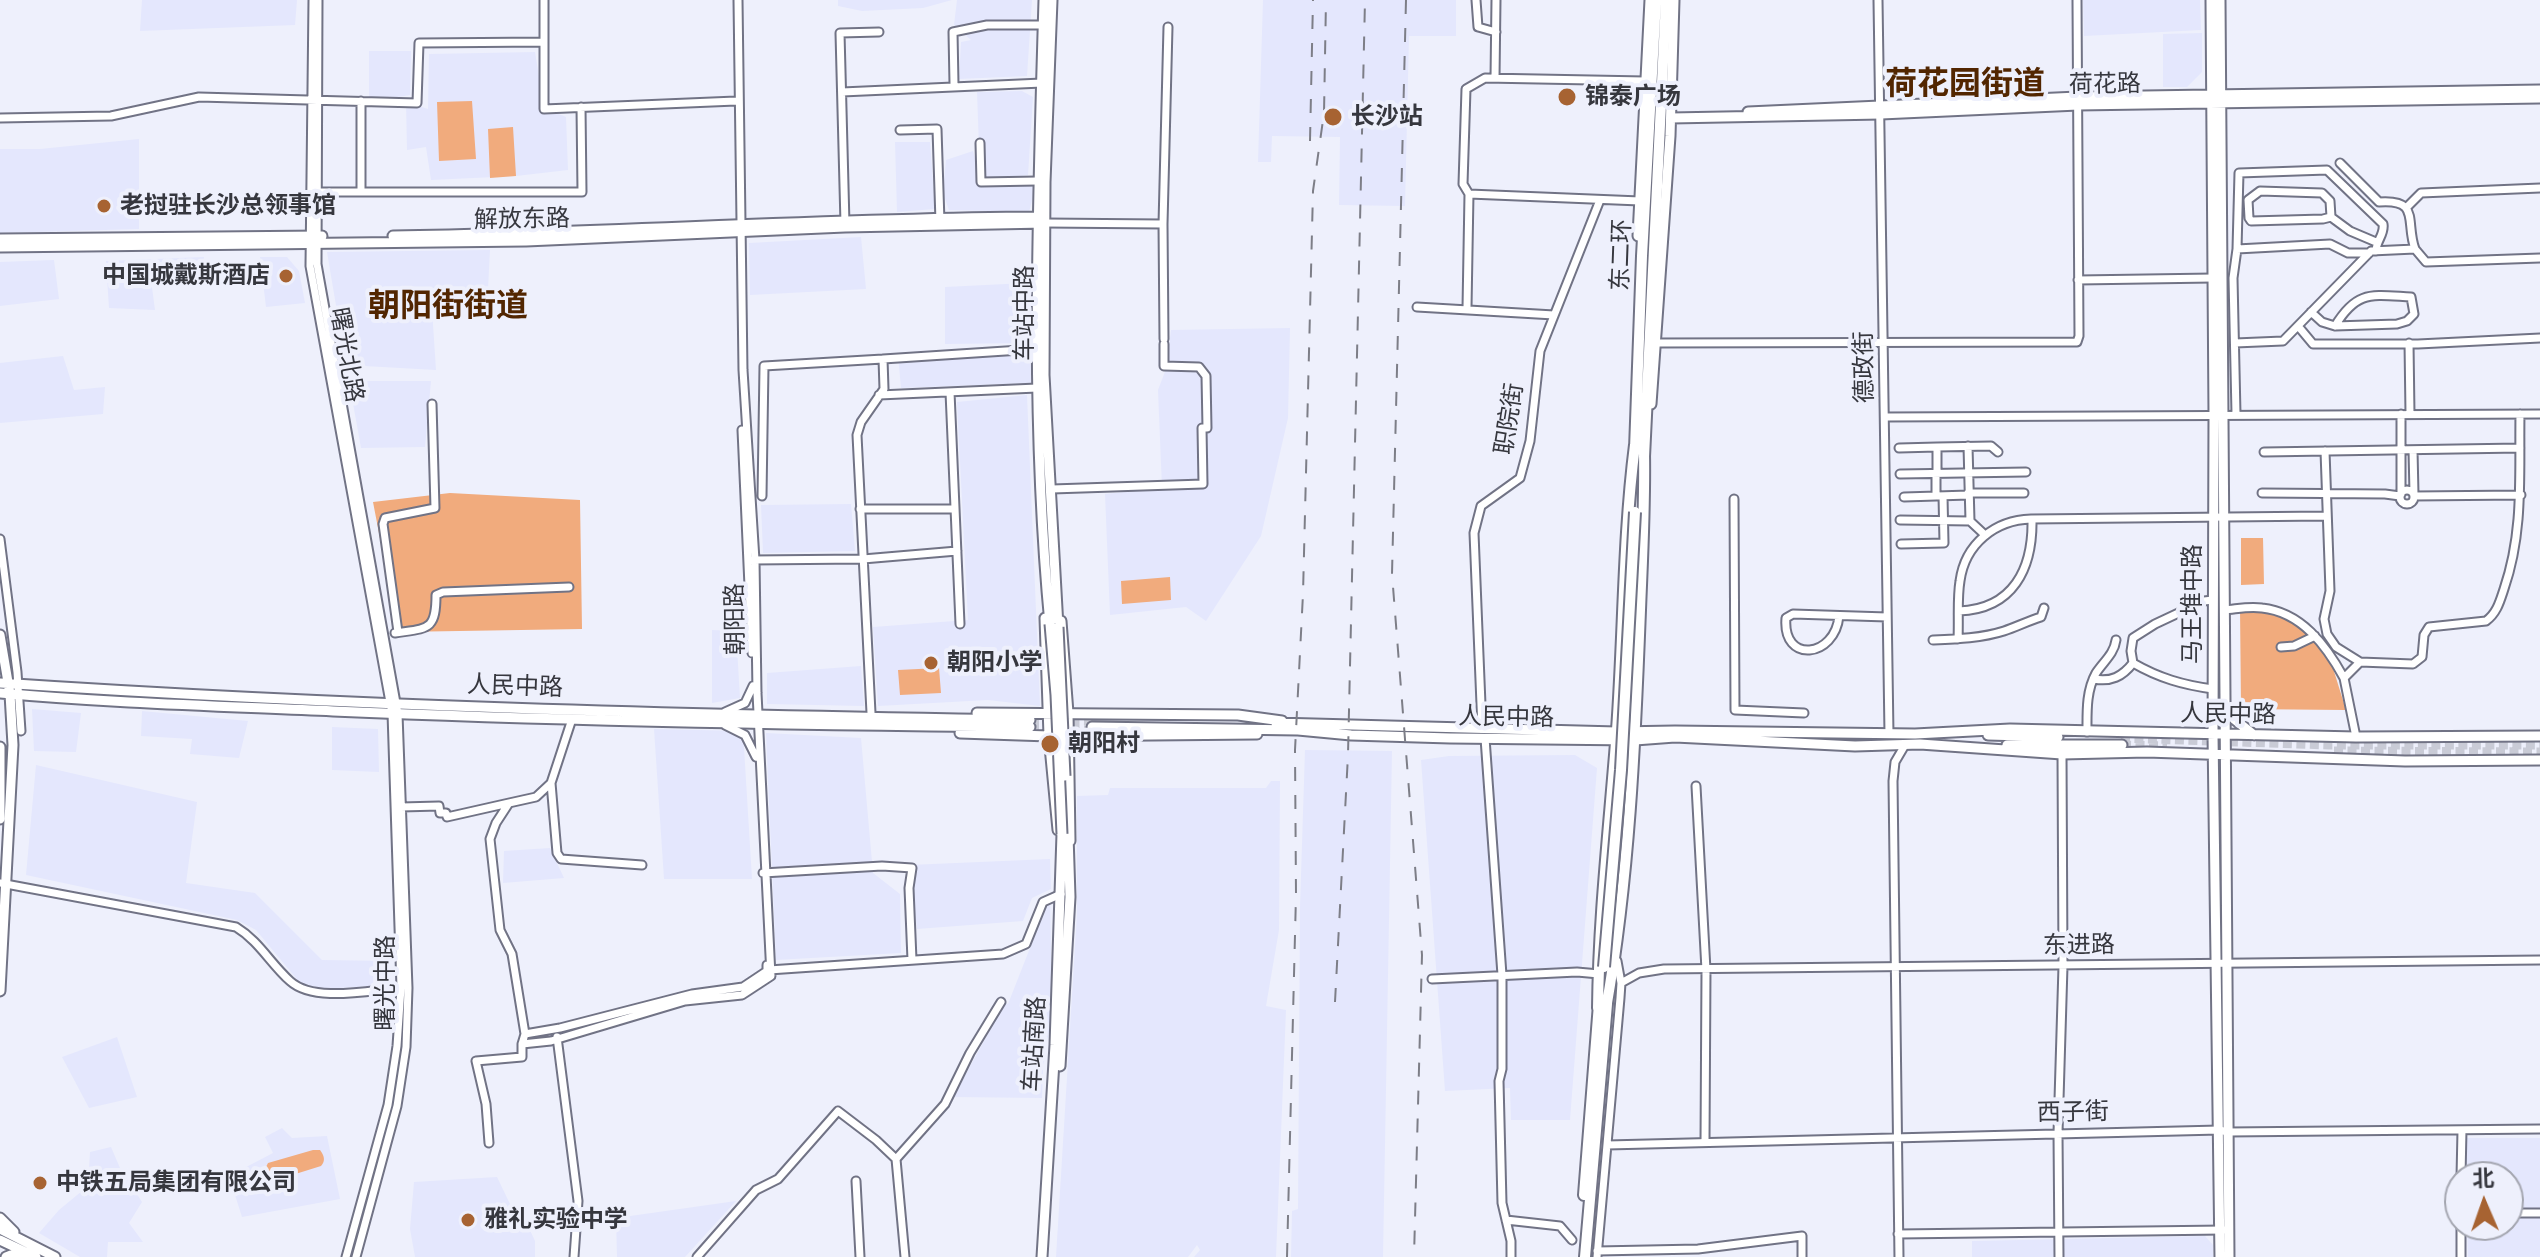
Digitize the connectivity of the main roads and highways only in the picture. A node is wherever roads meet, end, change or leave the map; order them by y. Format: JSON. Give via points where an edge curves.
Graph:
{"nodes":[{"id":1,"x":1044,"y":0,"type":"edge"},
{"id":2,"x":1052,"y":0,"type":"edge"},
{"id":3,"x":1650,"y":0,"type":"edge"},
{"id":4,"x":1656,"y":0,"type":"edge"},
{"id":5,"x":1666,"y":0,"type":"edge"},
{"id":6,"x":1674,"y":0,"type":"edge"},
{"id":7,"x":2211,"y":0,"type":"edge"},
{"id":8,"x":2220,"y":0,"type":"edge"},
{"id":9,"x":1047,"y":25,"type":"junction"},
{"id":10,"x":1662,"y":83,"type":"junction"},
{"id":11,"x":2540,"y":90,"type":"edge"},
{"id":12,"x":1671,"y":96,"type":"junction"},
{"id":13,"x":2216,"y":98,"type":"junction"},
{"id":14,"x":2540,"y":98,"type":"edge"},
{"id":15,"x":1671,"y":115,"type":"junction"},
{"id":16,"x":1670,"y":136,"type":"junction"},
{"id":17,"x":1659,"y":144,"type":"junction"},
{"id":18,"x":1040,"y":221,"type":"junction"},
{"id":19,"x":0,"y":239,"type":"edge"},
{"id":20,"x":312,"y":240,"type":"junction"},
{"id":21,"x":0,"y":247,"type":"edge"},
{"id":22,"x":2218,"y":414,"type":"junction"},
{"id":23,"x":1640,"y":449,"type":"junction"},
{"id":24,"x":1629,"y":495,"type":"junction"},
{"id":25,"x":1645,"y":499,"type":"junction"},
{"id":26,"x":2218,"y":518,"type":"junction"},
{"id":27,"x":1051,"y":598,"type":"junction"},
{"id":28,"x":0,"y":635,"type":"edge"},
{"id":29,"x":9,"y":688,"type":"edge"},
{"id":30,"x":2225,"y":704,"type":"junction"},
{"id":31,"x":394,"y":708,"type":"junction"},
{"id":32,"x":1048,"y":713,"type":"junction"},
{"id":33,"x":1068,"y":713,"type":"junction"},
{"id":34,"x":717,"y":718,"type":"junction"},
{"id":35,"x":846,"y":721,"type":"junction"},
{"id":36,"x":1030,"y":723,"type":"tunnel mouth"},
{"id":37,"x":1092,"y":724,"type":"tunnel mouth"},
{"id":38,"x":1300,"y":726,"type":"junction"},
{"id":39,"x":1915,"y":734,"type":"junction"},
{"id":40,"x":2177,"y":734,"type":"junction"},
{"id":41,"x":2213,"y":734,"type":"junction"},
{"id":42,"x":2225,"y":735,"type":"junction"},
{"id":43,"x":2254,"y":735,"type":"junction"},
{"id":44,"x":1049,"y":736,"type":"junction"},
{"id":45,"x":1069,"y":736,"type":"junction"},
{"id":46,"x":1617,"y":736,"type":"junction"},
{"id":47,"x":1635,"y":736,"type":"junction"},
{"id":48,"x":2540,"y":736,"type":"edge"},
{"id":49,"x":1920,"y":744,"type":"junction"},
{"id":50,"x":0,"y":747,"type":"edge"},
{"id":51,"x":2173,"y":753,"type":"junction"},
{"id":52,"x":2213,"y":755,"type":"junction"},
{"id":53,"x":2225,"y":755,"type":"junction"},
{"id":54,"x":2540,"y":760,"type":"edge"},
{"id":55,"x":0,"y":819,"type":"edge"},
{"id":56,"x":1065,"y":834,"type":"joint"},
{"id":57,"x":1065,"y":855,"type":"junction"},
{"id":58,"x":3,"y":883,"type":"edge"},
{"id":59,"x":2222,"y":965,"type":"junction"},
{"id":60,"x":1605,"y":969,"type":"junction"},
{"id":61,"x":0,"y":991,"type":"edge"},
{"id":62,"x":1602,"y":1009,"type":"junction"},
{"id":63,"x":0,"y":1218,"type":"edge"},
{"id":64,"x":0,"y":1229,"type":"edge"},
{"id":65,"x":2224,"y":1230,"type":"junction"},
{"id":66,"x":0,"y":1240,"type":"edge"},
{"id":67,"x":22,"y":1240,"type":"junction"},
{"id":68,"x":6,"y":1257,"type":"edge"},
{"id":69,"x":33,"y":1257,"type":"edge"},
{"id":70,"x":55,"y":1257,"type":"edge"},
{"id":71,"x":1042,"y":1257,"type":"edge"},
{"id":72,"x":1049,"y":1257,"type":"edge"},
{"id":73,"x":1582,"y":1257,"type":"edge"},
{"id":74,"x":2220,"y":1257,"type":"edge"},
{"id":75,"x":2229,"y":1257,"type":"edge"}],
"edges":[{"from":1,"to":9,"type":"main road","name":"车站中路"},
{"from":2,"to":9,"type":"main road","name":"车站中路"},
{"from":3,"to":24,"type":"main road"},
{"from":4,"to":23,"type":"highway","name":"东二环","via":[[1642,242]]},
{"from":5,"to":10,"type":"highway","name":"东二环"},
{"from":6,"to":12,"type":"main road"},
{"from":7,"to":13,"type":"main road","name":"马王堆中路"},
{"from":8,"to":13,"type":"main road","name":"马王堆中路"},
{"from":9,"to":18,"type":"main road","name":"车站中路"},
{"from":9,"to":18,"type":"main road","name":"车站中路","via":[[1037,181]]},
{"from":10,"to":12,"type":"main road"},
{"from":10,"to":17,"type":"highway","name":"东二环"},
{"from":11,"to":13,"type":"main road","name":"荷花路"},
{"from":12,"to":15,"type":"main road"},
{"from":13,"to":14,"type":"main road","name":"荷花路"},
{"from":13,"to":15,"type":"main road","name":"荷花路"},
{"from":13,"to":22,"type":"main road","name":"马王堆中路"},
{"from":13,"to":22,"type":"main road","name":"马王堆中路","via":[[2213,278]]},
{"from":15,"to":16,"type":"main road"},
{"from":16,"to":17,"type":"main road"},
{"from":16,"to":25,"type":"main road"},
{"from":17,"to":23,"type":"highway","name":"东二环"},
{"from":18,"to":20,"type":"main road","name":"解放东路","via":[[845,223],[526,241]]},
{"from":18,"to":27,"type":"main road","name":"车站中路","via":[[1052,489]]},
{"from":18,"to":27,"type":"main road","name":"车站中路","via":[[1037,388],[1042,545]]},
{"from":19,"to":20,"type":"main road","name":"解放东路"},
{"from":20,"to":21,"type":"main road","name":"解放东路"},
{"from":22,"to":26,"type":"main road","name":"马王堆中路"},
{"from":23,"to":24,"type":"highway"},
{"from":23,"to":25,"type":"highway"},
{"from":23,"to":60,"type":"highway","name":"东二环","bridge":true,"via":[[1627,770]]},
{"from":24,"to":46,"type":"highway"},
{"from":25,"to":47,"type":"highway"},
{"from":26,"to":30,"type":"main road","name":"马王堆中路"},
{"from":26,"to":41,"type":"main road","name":"马王堆中路"},
{"from":27,"to":32,"type":"main road","via":[[1044,630]]},
{"from":27,"to":33,"type":"main road","via":[[1063,626]]},
{"from":27,"to":56,"type":"main road","name":"车站中路","bridge":true},
{"from":28,"to":29,"type":"main road"},
{"from":29,"to":31,"type":"main road","name":"人民中路"},
{"from":29,"to":58,"type":"main road","via":[[13,758]]},
{"from":30,"to":42,"type":"main road","name":"马王堆中路"},
{"from":30,"to":43,"type":"main road"},
{"from":31,"to":34,"type":"main road","name":"人民中路"},
{"from":31,"to":34,"type":"main road","name":"人民中路","via":[[572,719]]},
{"from":32,"to":33,"type":"main road"},
{"from":32,"to":35,"type":"main road","via":[[871,713]]},
{"from":32,"to":44,"type":"main road"},
{"from":33,"to":38,"type":"main road","via":[[1238,715]]},
{"from":33,"to":45,"type":"main road"},
{"from":34,"to":35,"type":"main road","name":"人民中路"},
{"from":35,"to":36,"type":"main road","name":"人民中路"},
{"from":35,"to":44,"type":"main road","via":[[877,729]]},
{"from":37,"to":38,"type":"main road","name":"人民中路"},
{"from":38,"to":45,"type":"main road","via":[[1243,736]]},
{"from":38,"to":46,"type":"main road","name":"人民中路"},
{"from":39,"to":40,"type":"main road","name":"人民中路","via":[[2010,729]]},
{"from":39,"to":47,"type":"main road","name":"人民中路"},
{"from":39,"to":49,"type":"main road","name":"人民中路","via":[[2122,742]]},
{"from":40,"to":41,"type":"main road","name":"人民中路"},
{"from":40,"to":51,"type":"main road","via":[[2183,744]]},
{"from":41,"to":42,"type":"main road","name":"人民中路"},
{"from":41,"to":52,"type":"main road","name":"马王堆中路"},
{"from":42,"to":43,"type":"main road","name":"人民中路"},
{"from":42,"to":53,"type":"main road","name":"马王堆中路"},
{"from":43,"to":48,"type":"main road","name":"人民中路"},
{"from":44,"to":45,"type":"main road"},
{"from":44,"to":57,"type":"main road"},
{"from":45,"to":57,"type":"main road","via":[[1071,825]]},
{"from":46,"to":47,"type":"main road","name":"人民中路"},
{"from":46,"to":60,"type":"highway"},
{"from":47,"to":49,"type":"main road","name":"人民中路"},
{"from":47,"to":62,"type":"highway","via":[[1615,955]]},
{"from":49,"to":51,"type":"main road","name":"人民中路","via":[[2062,754]]},
{"from":50,"to":55,"type":"main road"},
{"from":51,"to":52,"type":"main road","name":"人民中路"},
{"from":52,"to":53,"type":"main road","name":"人民中路"},
{"from":52,"to":59,"type":"main road","name":"马王堆中路"},
{"from":53,"to":54,"type":"main road","name":"人民中路"},
{"from":53,"to":59,"type":"main road","name":"马王堆中路"},
{"from":56,"to":57,"type":"main road","name":"车站南路"},
{"from":57,"to":71,"type":"main road","name":"车站南路"},
{"from":57,"to":72,"type":"main road","name":"车站南路","via":[[1068,927]]},
{"from":58,"to":61,"type":"main road"},
{"from":59,"to":65,"type":"main road","name":"马王堆中路"},
{"from":60,"to":62,"type":"highway"},
{"from":62,"to":73,"type":"highway"},
{"from":63,"to":67,"type":"main road"},
{"from":64,"to":67,"type":"main road"},
{"from":65,"to":74,"type":"main road","name":"马王堆中路"},
{"from":65,"to":75,"type":"main road","name":"马王堆中路"},
{"from":66,"to":69,"type":"main road"},
{"from":67,"to":70,"type":"main road"},
{"from":68,"to":69,"type":"main road"}]}
